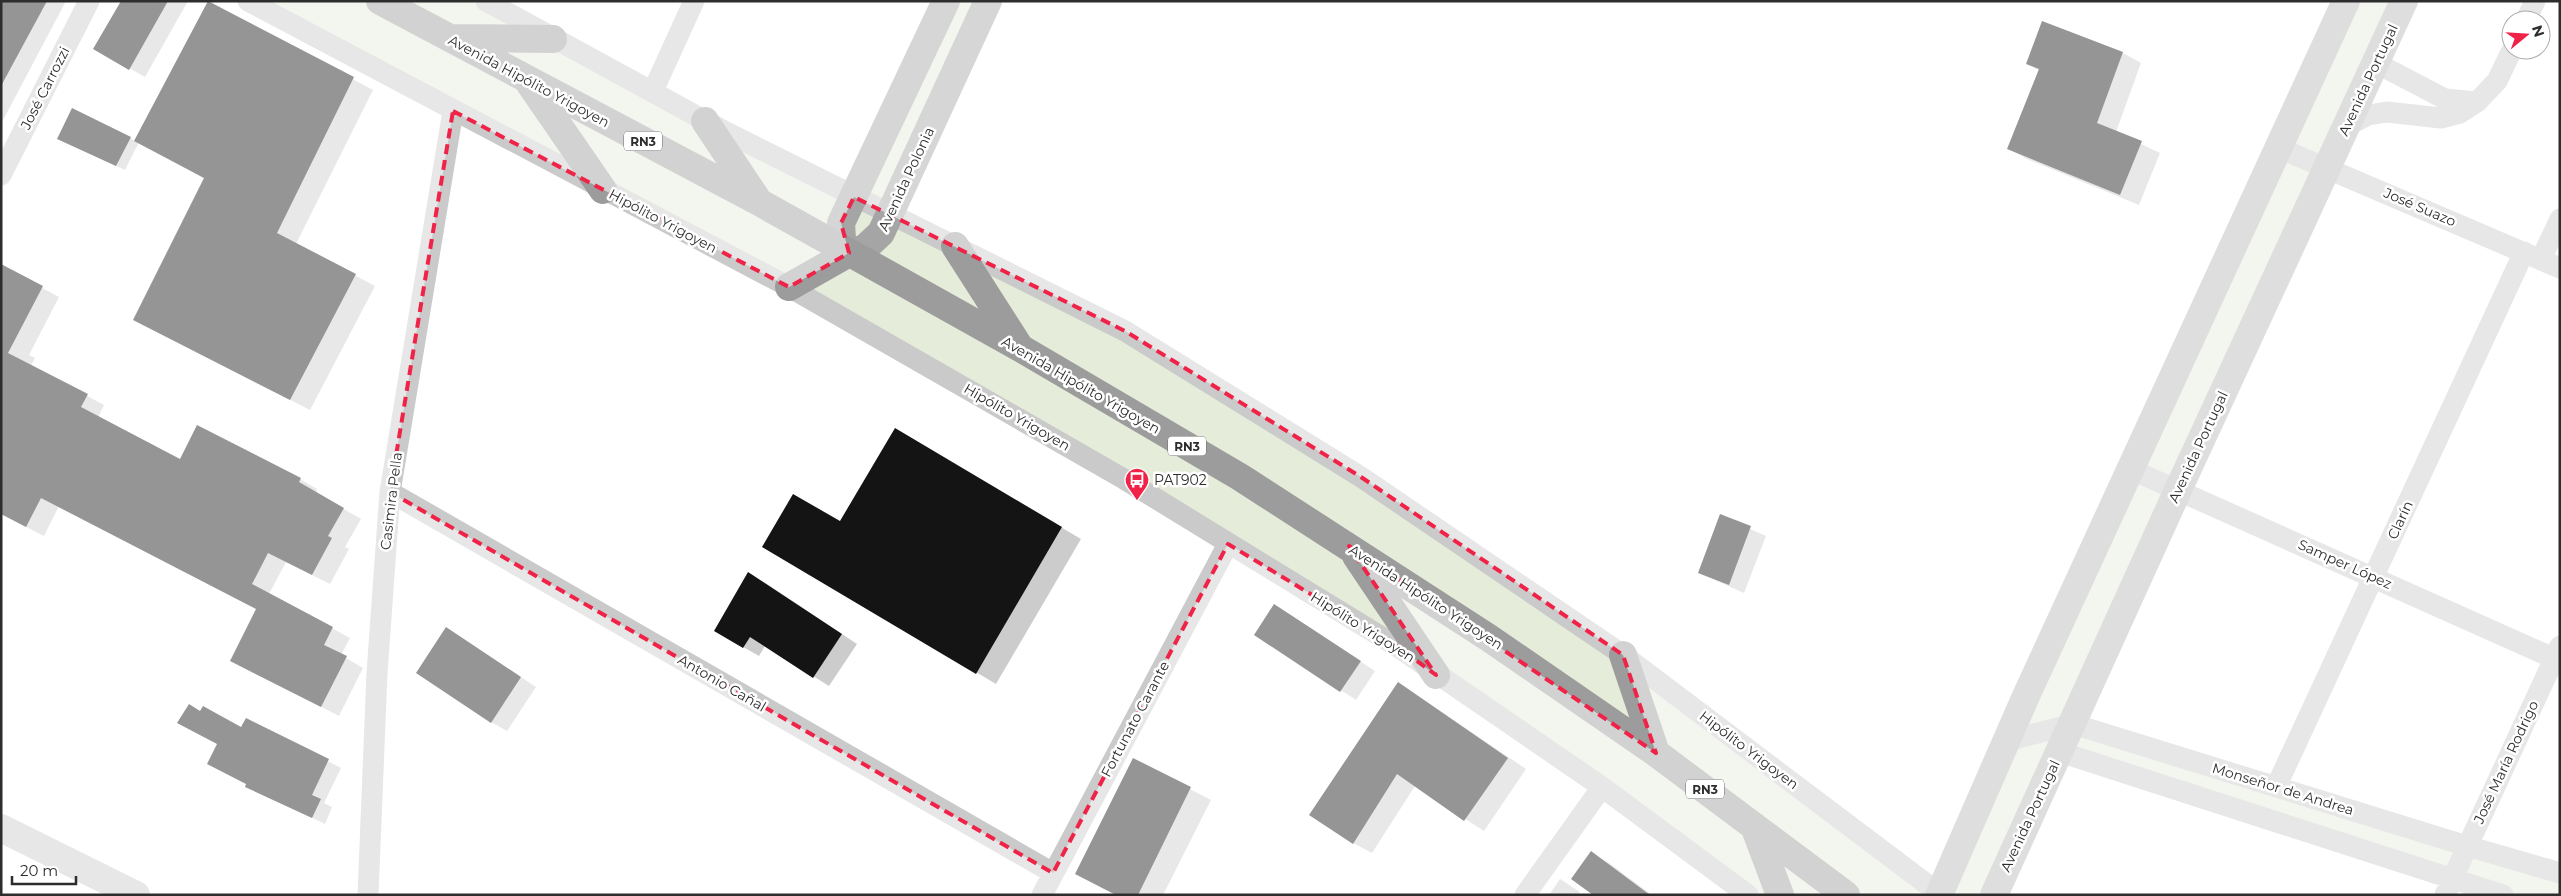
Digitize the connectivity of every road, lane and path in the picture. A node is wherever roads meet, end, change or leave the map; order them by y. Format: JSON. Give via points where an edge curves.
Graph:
{"nodes":[{"id":1,"x":89,"y":1,"type":"edge"},
{"id":2,"x":248,"y":1,"type":"edge"},
{"id":3,"x":486,"y":1,"type":"edge"},
{"id":4,"x":694,"y":1,"type":"edge"},
{"id":5,"x":946,"y":1,"type":"edge"},
{"id":6,"x":988,"y":1,"type":"edge"},
{"id":7,"x":2346,"y":1,"type":"edge"},
{"id":8,"x":2404,"y":1,"type":"edge"},
{"id":9,"x":387,"y":3,"type":"edge"},
{"id":10,"x":446,"y":38,"type":"junction"},
{"id":11,"x":553,"y":39,"type":"junction"},
{"id":12,"x":2507,"y":60,"type":"edge"},
{"id":13,"x":2376,"y":63,"type":"junction"},
{"id":14,"x":528,"y":81,"type":"junction"},
{"id":15,"x":653,"y":91,"type":"junction"},
{"id":16,"x":2477,"y":102,"type":"junction"},
{"id":17,"x":453,"y":111,"type":"junction"},
{"id":18,"x":705,"y":121,"type":"junction"},
{"id":19,"x":2346,"y":126,"type":"junction"},
{"id":20,"x":2279,"y":148,"type":"junction"},
{"id":21,"x":2328,"y":167,"type":"junction"},
{"id":22,"x":1,"y":175,"type":"edge"},
{"id":23,"x":603,"y":190,"type":"junction"},
{"id":24,"x":854,"y":197,"type":"junction"},
{"id":25,"x":759,"y":202,"type":"junction"},
{"id":26,"x":890,"y":214,"type":"junction"},
{"id":27,"x":2560,"y":219,"type":"edge"},
{"id":28,"x":955,"y":246,"type":"junction"},
{"id":29,"x":850,"y":253,"type":"junction"},
{"id":30,"x":2542,"y":260,"type":"edge"},
{"id":31,"x":790,"y":287,"type":"junction"},
{"id":32,"x":1022,"y":349,"type":"junction"},
{"id":33,"x":2130,"y":469,"type":"junction"},
{"id":34,"x":2178,"y":490,"type":"junction"},
{"id":35,"x":390,"y":492,"type":"junction"},
{"id":36,"x":1228,"y":544,"type":"junction"},
{"id":37,"x":1349,"y":546,"type":"junction"},
{"id":38,"x":2374,"y":577,"type":"junction"},
{"id":39,"x":1623,"y":655,"type":"junction"},
{"id":40,"x":2558,"y":655,"type":"edge"},
{"id":41,"x":1436,"y":675,"type":"junction"},
{"id":42,"x":2073,"y":724,"type":"junction"},
{"id":43,"x":2006,"y":741,"type":"junction"},
{"id":44,"x":2060,"y":752,"type":"junction"},
{"id":45,"x":1656,"y":753,"type":"junction"},
{"id":46,"x":2276,"y":787,"type":"junction"},
{"id":47,"x":1602,"y":788,"type":"junction"},
{"id":48,"x":1754,"y":826,"type":"junction"},
{"id":49,"x":1,"y":828,"type":"edge"},
{"id":50,"x":2468,"y":846,"type":"junction"},
{"id":51,"x":1054,"y":873,"type":"junction"},
{"id":52,"x":2560,"y":873,"type":"edge"},
{"id":53,"x":2449,"y":887,"type":"edge"},
{"id":54,"x":1940,"y":894,"type":"edge"},
{"id":55,"x":136,"y":895,"type":"edge"},
{"id":56,"x":368,"y":895,"type":"edge"},
{"id":57,"x":1042,"y":895,"type":"edge"},
{"id":58,"x":1525,"y":895,"type":"edge"},
{"id":59,"x":1748,"y":895,"type":"edge"},
{"id":60,"x":1780,"y":895,"type":"edge"},
{"id":61,"x":1846,"y":895,"type":"edge"},
{"id":62,"x":1994,"y":895,"type":"edge"},
{"id":63,"x":2503,"y":895,"type":"edge"}],
"edges":[{"from":1,"to":22,"type":"street","name":"José Carrozzi"},
{"from":2,"to":17,"type":"street","name":"Hipólito Yrigoyen"},
{"from":3,"to":11,"type":"street","name":"Hipólito Yrigoyen"},
{"from":4,"to":15,"type":"street"},
{"from":5,"to":24,"type":"main road"},
{"from":6,"to":26,"type":"main road","name":"Avenida Polonia"},
{"from":7,"to":20,"type":"main road"},
{"from":8,"to":13,"type":"main road","name":"Avenida Portugal"},
{"from":9,"to":10,"type":"highway","name":"Avenida Hipólito Yrigoyen","number":"RN3"},
{"from":10,"to":11,"type":"highway"},
{"from":10,"to":14,"type":"highway","name":"Avenida Hipólito Yrigoyen","number":"RN3"},
{"from":11,"to":15,"type":"street","name":"Hipólito Yrigoyen"},
{"from":12,"to":16,"type":"street","via":[[2497,81]]},
{"from":13,"to":16,"type":"street","via":[[2445,99]]},
{"from":13,"to":19,"type":"main road","name":"Avenida Portugal"},
{"from":14,"to":23,"type":"highway"},
{"from":14,"to":25,"type":"highway","name":"Avenida Hipólito Yrigoyen","number":"RN3"},
{"from":15,"to":18,"type":"street","name":"Hipólito Yrigoyen"},
{"from":16,"to":19,"type":"street","via":[[2460,113],[2441,118],[2388,112],[2368,116]]},
{"from":17,"to":23,"type":"street","name":"Hipólito Yrigoyen"},
{"from":17,"to":35,"type":"street","name":"Casimira Pella"},
{"from":18,"to":24,"type":"street","name":"Hipólito Yrigoyen"},
{"from":18,"to":25,"type":"highway"},
{"from":19,"to":21,"type":"main road","name":"Avenida Portugal"},
{"from":20,"to":21,"type":"street","name":"José Suazo"},
{"from":20,"to":33,"type":"main road"},
{"from":21,"to":30,"type":"street","name":"José Suazo"},
{"from":21,"to":34,"type":"main road","name":"Avenida Portugal"},
{"from":23,"to":31,"type":"street","name":"Hipólito Yrigoyen"},
{"from":24,"to":26,"type":"street","name":"Hipólito Yrigoyen"},
{"from":24,"to":29,"type":"main road","via":[[841,223],[842,239]]},
{"from":25,"to":29,"type":"highway","name":"Avenida Hipólito Yrigoyen","number":"RN3"},
{"from":26,"to":28,"type":"street","name":"Hipólito Yrigoyen"},
{"from":26,"to":29,"type":"main road","name":"Avenida Polonia","via":[[876,240]]},
{"from":27,"to":30,"type":"street","name":"Clarín"},
{"from":28,"to":32,"type":"highway"},
{"from":28,"to":39,"type":"street","name":"Hipólito Yrigoyen","via":[[1133,336],[1361,477]]},
{"from":29,"to":31,"type":"highway"},
{"from":29,"to":32,"type":"highway","name":"Avenida Hipólito Yrigoyen","number":"RN3"},
{"from":30,"to":38,"type":"street","name":"Clarín"},
{"from":31,"to":36,"type":"street","name":"Hipólito Yrigoyen","via":[[1124,479]]},
{"from":32,"to":37,"type":"highway","name":"Avenida Hipólito Yrigoyen","number":"RN3","via":[[1240,477]]},
{"from":33,"to":34,"type":"street","name":"Samper López"},
{"from":33,"to":43,"type":"main road"},
{"from":34,"to":38,"type":"street","name":"Samper López"},
{"from":34,"to":42,"type":"main road","name":"Avenida Portugal"},
{"from":35,"to":51,"type":"street","name":"Antonio Cañal"},
{"from":35,"to":56,"type":"street","name":"Casimira Pella","via":[[377,673]]},
{"from":36,"to":41,"type":"street","name":"Hipólito Yrigoyen","via":[[1398,647]]},
{"from":36,"to":51,"type":"street","name":"Fortunato Carante"},
{"from":37,"to":41,"type":"highway"},
{"from":37,"to":45,"type":"highway","name":"Avenida Hipólito Yrigoyen","number":"RN3"},
{"from":38,"to":40,"type":"street","name":"Samper López"},
{"from":38,"to":46,"type":"street","name":"Clarín"},
{"from":39,"to":45,"type":"highway"},
{"from":39,"to":54,"type":"street","name":"Hipólito Yrigoyen"},
{"from":40,"to":50,"type":"street","name":"José María Rodrigo"},
{"from":41,"to":47,"type":"street","name":"Hipólito Yrigoyen"},
{"from":42,"to":43,"type":"street"},
{"from":42,"to":44,"type":"main road","name":"Avenida Portugal"},
{"from":42,"to":46,"type":"street","name":"Monseñor de Andrea"},
{"from":43,"to":54,"type":"main road"},
{"from":44,"to":53,"type":"street"},
{"from":44,"to":62,"type":"main road","name":"Avenida Portugal"},
{"from":45,"to":48,"type":"highway","name":"Avenida Hipólito Yrigoyen","number":"RN3"},
{"from":46,"to":50,"type":"street","name":"Monseñor de Andrea"},
{"from":47,"to":58,"type":"street"},
{"from":47,"to":59,"type":"street","name":"Hipólito Yrigoyen"},
{"from":48,"to":60,"type":"highway"},
{"from":48,"to":61,"type":"highway","name":"Avenida Hipólito Yrigoyen","number":"RN3"},
{"from":49,"to":55,"type":"street"},
{"from":50,"to":52,"type":"street","name":"Monseñor de Andrea"},
{"from":50,"to":53,"type":"street","name":"José María Rodrigo"},
{"from":51,"to":57,"type":"street","name":"Fortunato Carante"},
{"from":53,"to":63,"type":"street"}]}
